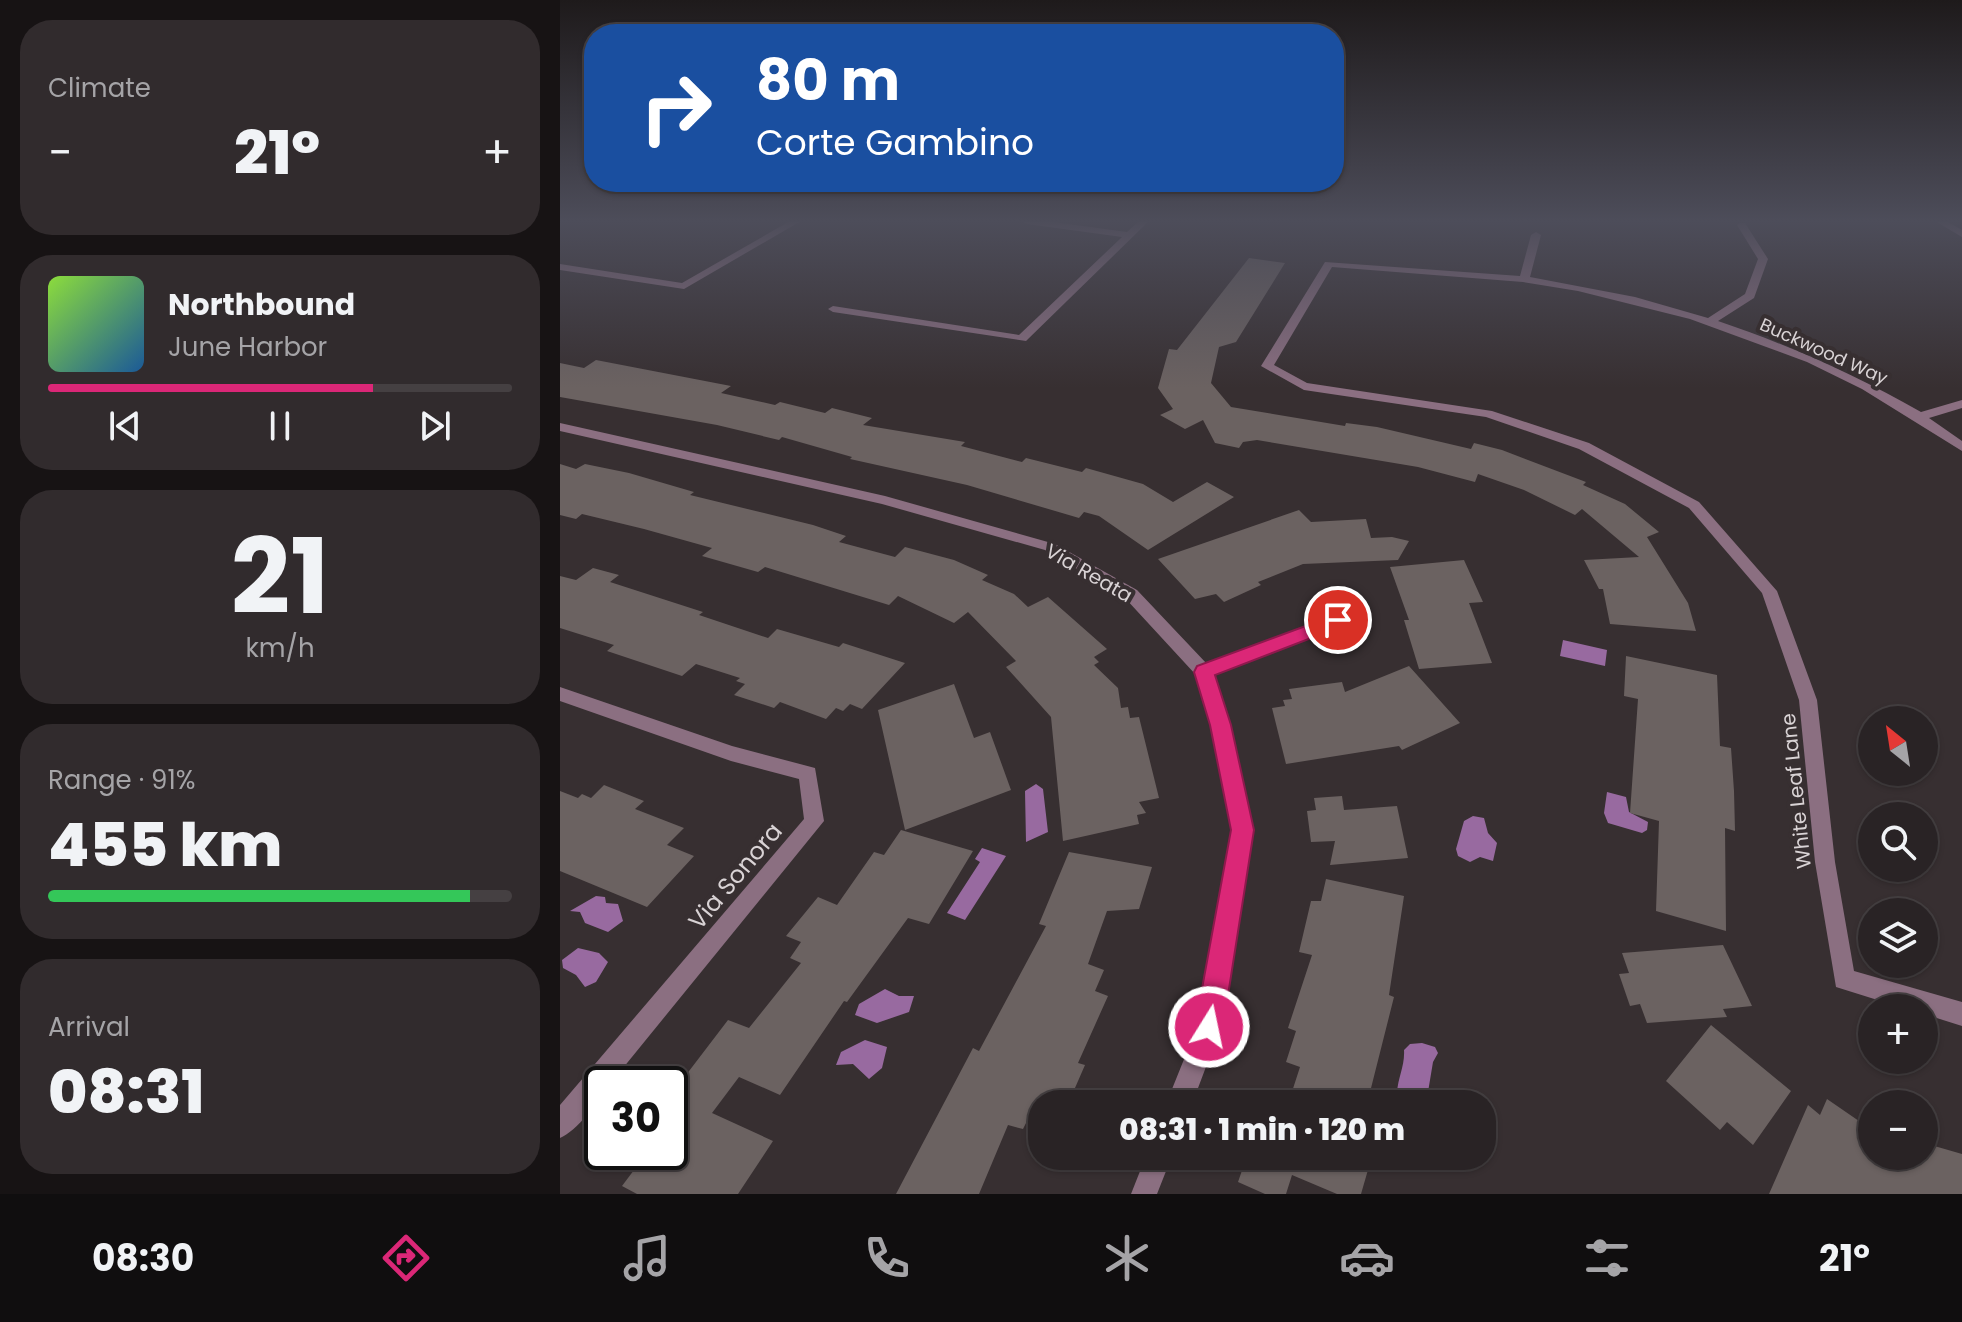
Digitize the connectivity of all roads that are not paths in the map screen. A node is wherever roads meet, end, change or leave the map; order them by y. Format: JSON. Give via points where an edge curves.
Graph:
{"nodes":[{"id":1,"x":623,"y":277,"type":"edge"},
{"id":2,"x":700,"y":277,"type":"edge"},
{"id":3,"x":1085,"y":277,"type":"edge"},
{"id":4,"x":1321,"y":277,"type":"edge"},
{"id":5,"x":1494,"y":277,"type":"edge"},
{"id":6,"x":1757,"y":277,"type":"edge"},
{"id":7,"x":1524,"y":279,"type":"joint"},
{"id":8,"x":833,"y":309,"type":"dead end"},
{"id":9,"x":1709,"y":322,"type":"junction"},
{"id":10,"x":1962,"y":404,"type":"edge"},
{"id":11,"x":1923,"y":416,"type":"junction"},
{"id":12,"x":560,"y":427,"type":"edge"},
{"id":13,"x":1962,"y":447,"type":"edge"},
{"id":14,"x":1338,"y":620,"type":"dead end"},
{"id":15,"x":1204,"y":672,"type":"junction"},
{"id":16,"x":560,"y":694,"type":"edge"},
{"id":17,"x":1962,"y":1014,"type":"edge"},
{"id":18,"x":1184,"y":1090,"type":"edge"},
{"id":19,"x":560,"y":1125,"type":"edge"},
{"id":20,"x":1153,"y":1170,"type":"edge"},
{"id":21,"x":1144,"y":1194,"type":"edge"}],
"edges":[{"from":1,"to":2,"type":"street","via":[[684,286]]},
{"from":3,"to":8,"type":"street","via":[[1022,339]]},
{"from":4,"to":17,"type":"street","name":"White Leaf Lane","via":[[1267,366],[1304,386],[1488,414],[1584,446],[1694,505],[1769,591],[1808,700],[1844,979]]},
{"from":5,"to":7,"type":"street","name":"Buckwood Way"},
{"from":6,"to":9,"type":"street","via":[[1750,296]]},
{"from":7,"to":9,"type":"street","name":"Buckwood Way"},
{"from":9,"to":11,"type":"street","name":"Buckwood Way","via":[[1840,375]]},
{"from":10,"to":11,"type":"street"},
{"from":11,"to":13,"type":"street","name":"Buckwood Way"},
{"from":12,"to":15,"type":"street","name":"Via Reata","via":[[885,500],[1050,547],[1131,594]]},
{"from":14,"to":15,"type":"street"},
{"from":15,"to":18,"type":"street","name":"Via Reata","via":[[1221,725],[1242,830],[1209,1027]]},
{"from":16,"to":19,"type":"street","name":"Via Sonora","via":[[808,774],[814,821]]},
{"from":20,"to":21,"type":"street"}]}
